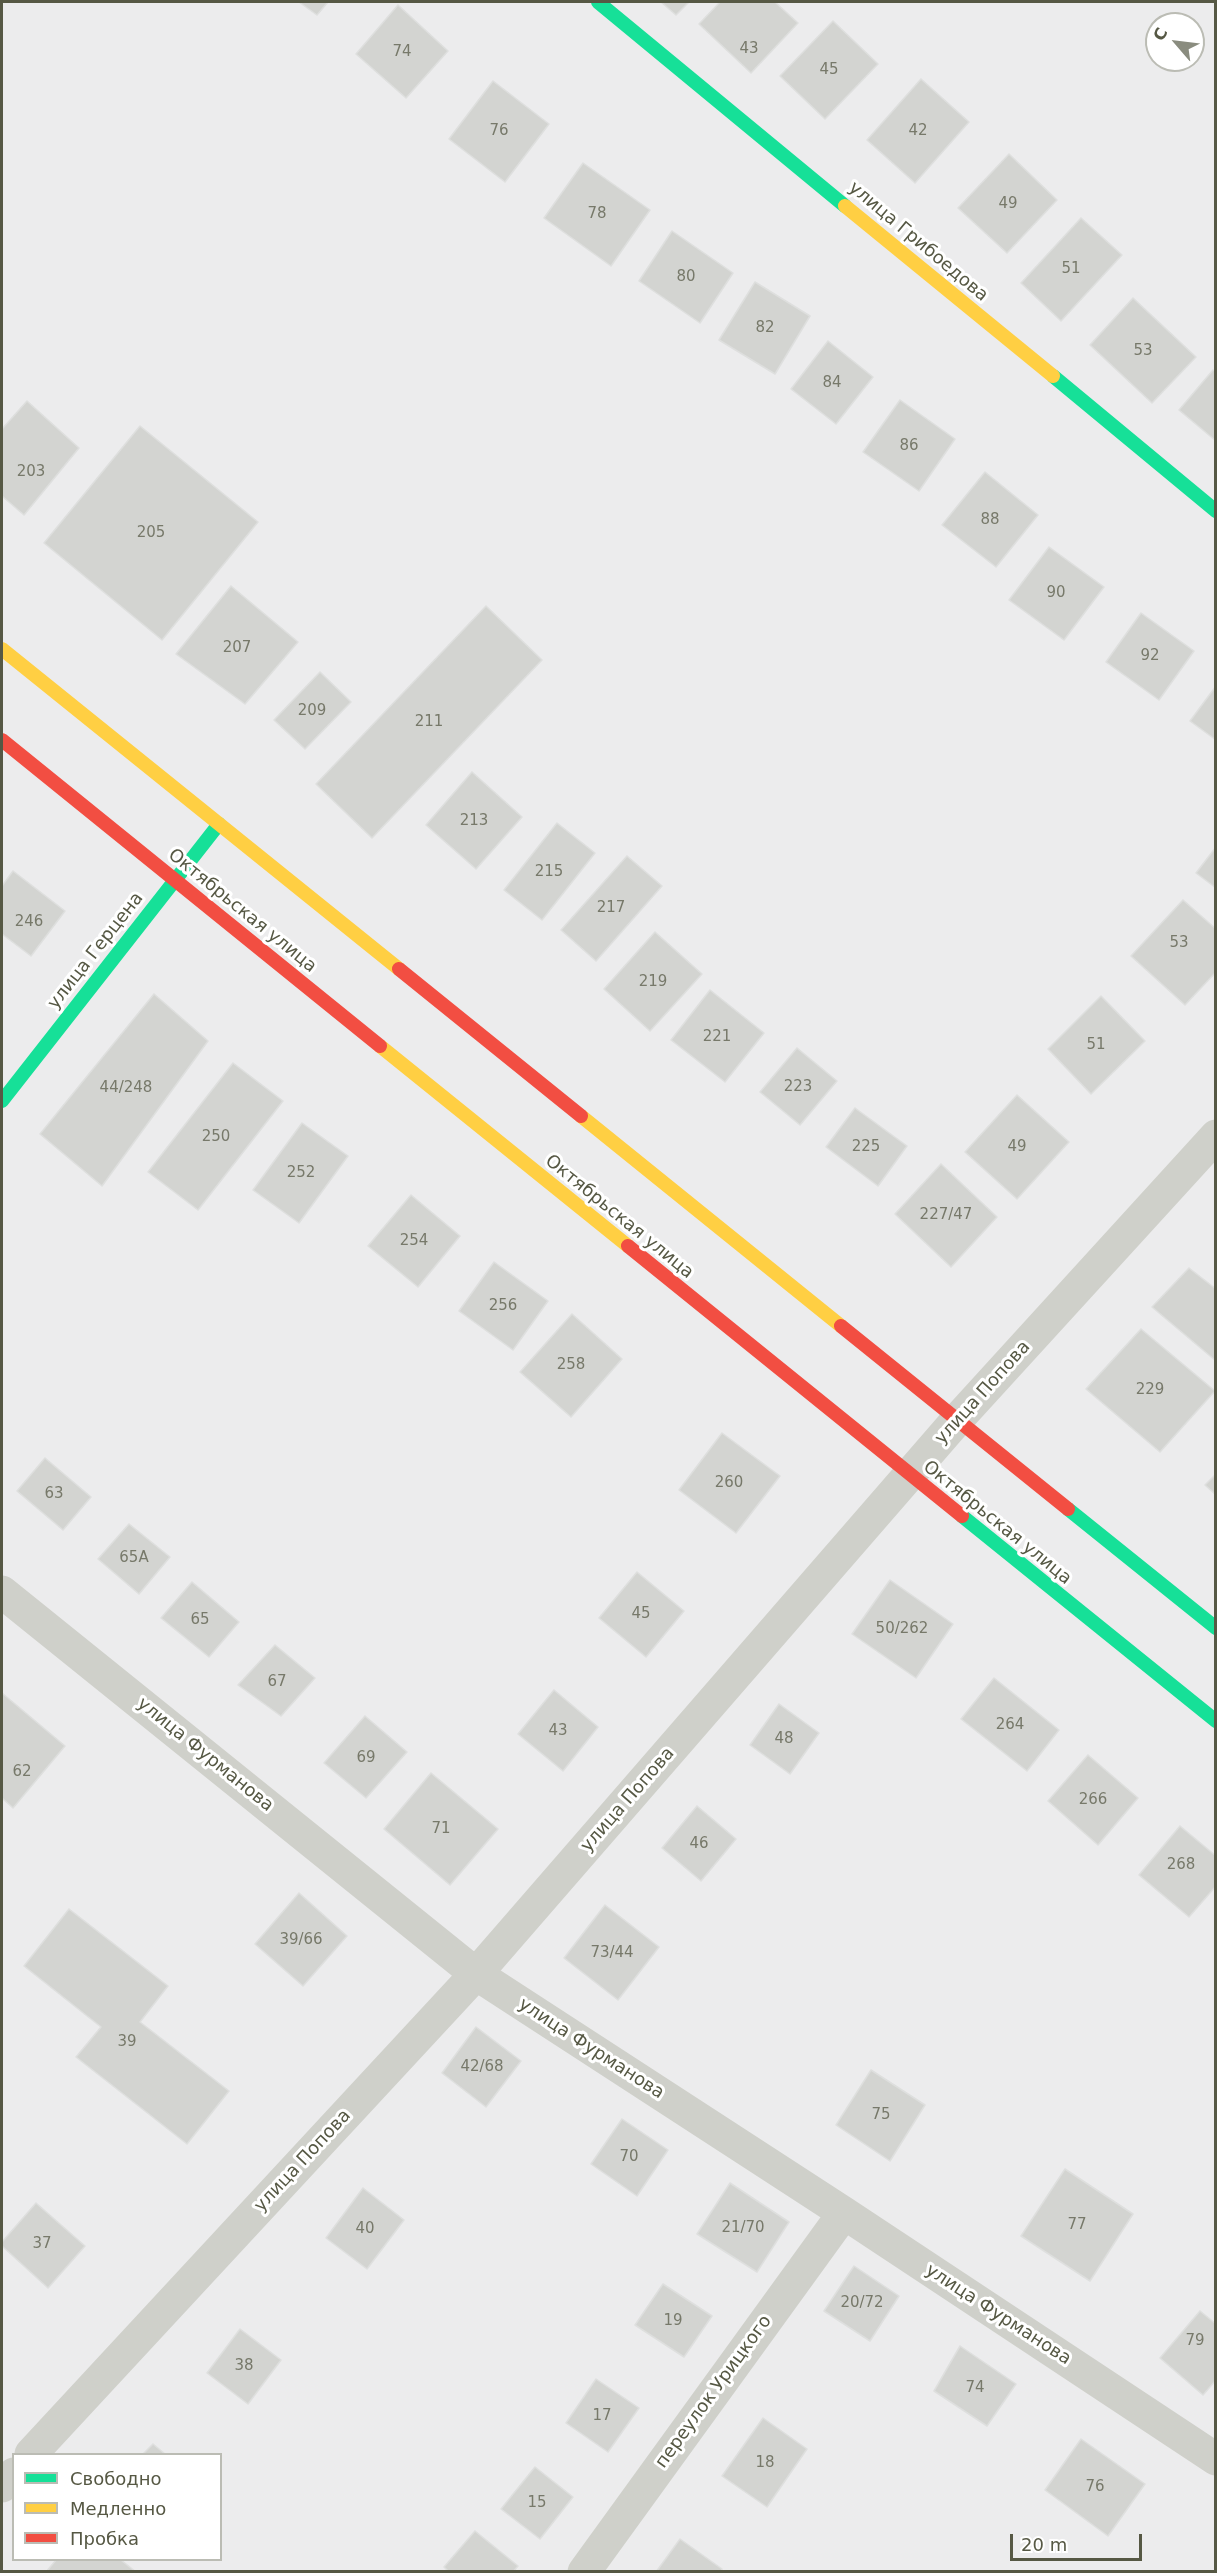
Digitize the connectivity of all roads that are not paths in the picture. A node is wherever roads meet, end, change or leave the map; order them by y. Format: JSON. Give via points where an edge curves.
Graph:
{"nodes":[{"id":1,"x":598,"y":2,"type":"edge"},
{"id":2,"x":1215,"y":511,"type":"edge"},
{"id":3,"x":2,"y":649,"type":"edge"},
{"id":4,"x":2,"y":740,"type":"edge"},
{"id":5,"x":219,"y":824,"type":"junction"},
{"id":6,"x":174,"y":880,"type":"junction"},
{"id":7,"x":2,"y":1101,"type":"edge"},
{"id":8,"x":1215,"y":1136,"type":"edge"},
{"id":9,"x":957,"y":1420,"type":"junction"},
{"id":10,"x":910,"y":1476,"type":"junction"},
{"id":11,"x":2,"y":1592,"type":"edge"},
{"id":12,"x":1215,"y":1628,"type":"edge"},
{"id":13,"x":1215,"y":1721,"type":"edge"},
{"id":14,"x":476,"y":1974,"type":"junction"},
{"id":15,"x":843,"y":2212,"type":"junction"},
{"id":16,"x":32,"y":2453,"type":"edge"},
{"id":17,"x":1215,"y":2459,"type":"edge"},
{"id":18,"x":584,"y":2571,"type":"edge"}],
"edges":[{"from":1,"to":2,"type":"main road","name":"улица Грибоедова"},
{"from":3,"to":5,"type":"main road"},
{"from":4,"to":6,"type":"main road","name":"Октябрьская улица"},
{"from":5,"to":6,"type":"main road","name":"улица Герцена"},
{"from":5,"to":9,"type":"main road"},
{"from":6,"to":7,"type":"main road","name":"улица Герцена"},
{"from":6,"to":10,"type":"main road","name":"Октябрьская улица"},
{"from":8,"to":9,"type":"street","name":"улица Попова"},
{"from":9,"to":10,"type":"street","name":"улица Попова"},
{"from":9,"to":12,"type":"main road"},
{"from":10,"to":13,"type":"main road","name":"Октябрьская улица"},
{"from":10,"to":14,"type":"street","name":"улица Попова"},
{"from":11,"to":14,"type":"street","name":"улица Фурманова"},
{"from":14,"to":15,"type":"street","name":"улица Фурманова"},
{"from":14,"to":16,"type":"street","name":"улица Попова"},
{"from":15,"to":17,"type":"street","name":"улица Фурманова"},
{"from":15,"to":18,"type":"street","name":"переулок Урицкого"}]}
